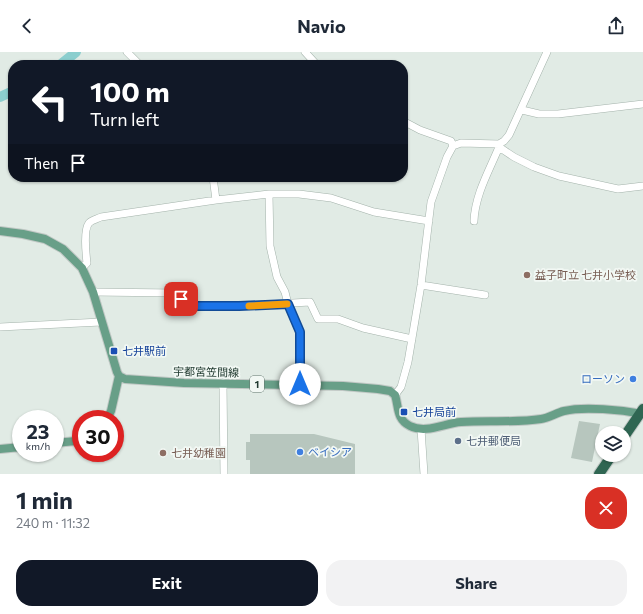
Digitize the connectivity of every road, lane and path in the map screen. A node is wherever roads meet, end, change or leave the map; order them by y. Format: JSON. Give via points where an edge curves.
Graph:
{"nodes":[{"id":1,"x":127,"y":52,"type":"edge"},
{"id":2,"x":305,"y":52,"type":"edge"},
{"id":3,"x":547,"y":52,"type":"edge"},
{"id":4,"x":135,"y":60,"type":"edge"},
{"id":5,"x":312,"y":60,"type":"edge"},
{"id":6,"x":643,"y":104,"type":"edge"},
{"id":7,"x":522,"y":110,"type":"junction"},
{"id":8,"x":408,"y":124,"type":"edge"},
{"id":9,"x":453,"y":146,"type":"junction"},
{"id":10,"x":499,"y":146,"type":"junction"},
{"id":11,"x":214,"y":182,"type":"edge"},
{"id":12,"x":643,"y":186,"type":"edge"},
{"id":13,"x":269,"y":194,"type":"junction"},
{"id":14,"x":216,"y":200,"type":"junction"},
{"id":15,"x":429,"y":221,"type":"junction"},
{"id":16,"x":474,"y":221,"type":"dead end"},
{"id":17,"x":0,"y":231,"type":"edge"},
{"id":18,"x":82,"y":268,"type":"junction"},
{"id":19,"x":421,"y":285,"type":"junction"},
{"id":20,"x":93,"y":292,"type":"junction"},
{"id":21,"x":485,"y":294,"type":"dead end"},
{"id":22,"x":288,"y":304,"type":"junction"},
{"id":23,"x":101,"y":322,"type":"junction"},
{"id":24,"x":0,"y":327,"type":"edge"},
{"id":25,"x":412,"y":338,"type":"junction"},
{"id":26,"x":119,"y":376,"type":"junction"},
{"id":27,"x":224,"y":383,"type":"junction"},
{"id":28,"x":300,"y":384,"type":"junction"},
{"id":29,"x":396,"y":394,"type":"junction"},
{"id":30,"x":111,"y":410,"type":"edge"},
{"id":31,"x":642,"y":412,"type":"edge"},
{"id":32,"x":631,"y":427,"type":"edge"},
{"id":33,"x":421,"y":429,"type":"junction"},
{"id":34,"x":12,"y":448,"type":"edge"},
{"id":35,"x":0,"y":449,"type":"edge"},
{"id":36,"x":607,"y":462,"type":"edge"},
{"id":37,"x":224,"y":474,"type":"edge"},
{"id":38,"x":424,"y":474,"type":"edge"},
{"id":39,"x":599,"y":474,"type":"edge"}],
"edges":[{"from":1,"to":4,"type":"street"},
{"from":2,"to":5,"type":"street"},
{"from":3,"to":7,"type":"street"},
{"from":6,"to":7,"type":"street","via":[[558,114],[539,114]]},
{"from":7,"to":10,"type":"street","via":[[509,135]]},
{"from":8,"to":9,"type":"street","via":[[451,141]]},
{"from":9,"to":10,"type":"street","via":[[462,143]]},
{"from":9,"to":15,"type":"street","via":[[431,202]]},
{"from":10,"to":12,"type":"street","via":[[527,164],[558,176],[618,189]]},
{"from":10,"to":16,"type":"street","via":[[477,199]]},
{"from":11,"to":14,"type":"street"},
{"from":13,"to":14,"type":"street"},
{"from":13,"to":15,"type":"street","via":[[331,198],[374,212]]},
{"from":13,"to":22,"type":"street","via":[[270,246],[277,277],[286,292]]},
{"from":14,"to":18,"type":"street","via":[[93,220],[88,224],[86,232],[87,262]]},
{"from":15,"to":19,"type":"street"},
{"from":17,"to":18,"type":"main road","via":[[45,239],[63,249]]},
{"from":18,"to":20,"type":"main road"},
{"from":19,"to":21,"type":"street"},
{"from":19,"to":25,"type":"street"},
{"from":20,"to":22,"type":"street","via":[[175,293],[186,306]]},
{"from":20,"to":23,"type":"main road"},
{"from":22,"to":25,"type":"street","via":[[310,302],[318,319],[338,319],[363,328]]},
{"from":22,"to":28,"type":"street","via":[[300,332]]},
{"from":23,"to":24,"type":"street"},
{"from":23,"to":26,"type":"main road"},
{"from":25,"to":29,"type":"street","via":[[406,373]]},
{"from":26,"to":27,"type":"main road","name":"宇都宮笠間線","number":"1","via":[[153,382]]},
{"from":26,"to":30,"type":"main road"},
{"from":27,"to":28,"type":"main road","name":"宇都宮笠間線","number":"1"},
{"from":27,"to":37,"type":"street"},
{"from":28,"to":29,"type":"main road","name":"宇都宮笠間線","number":"1","via":[[378,389]]},
{"from":29,"to":33,"type":"main road","via":[[398,411],[404,422]]},
{"from":31,"to":32,"type":"highway"},
{"from":31,"to":33,"type":"main road","via":[[573,409],[540,419],[461,422]]},
{"from":33,"to":38,"type":"street"},
{"from":34,"to":35,"type":"main road"},
{"from":36,"to":39,"type":"highway"}]}
